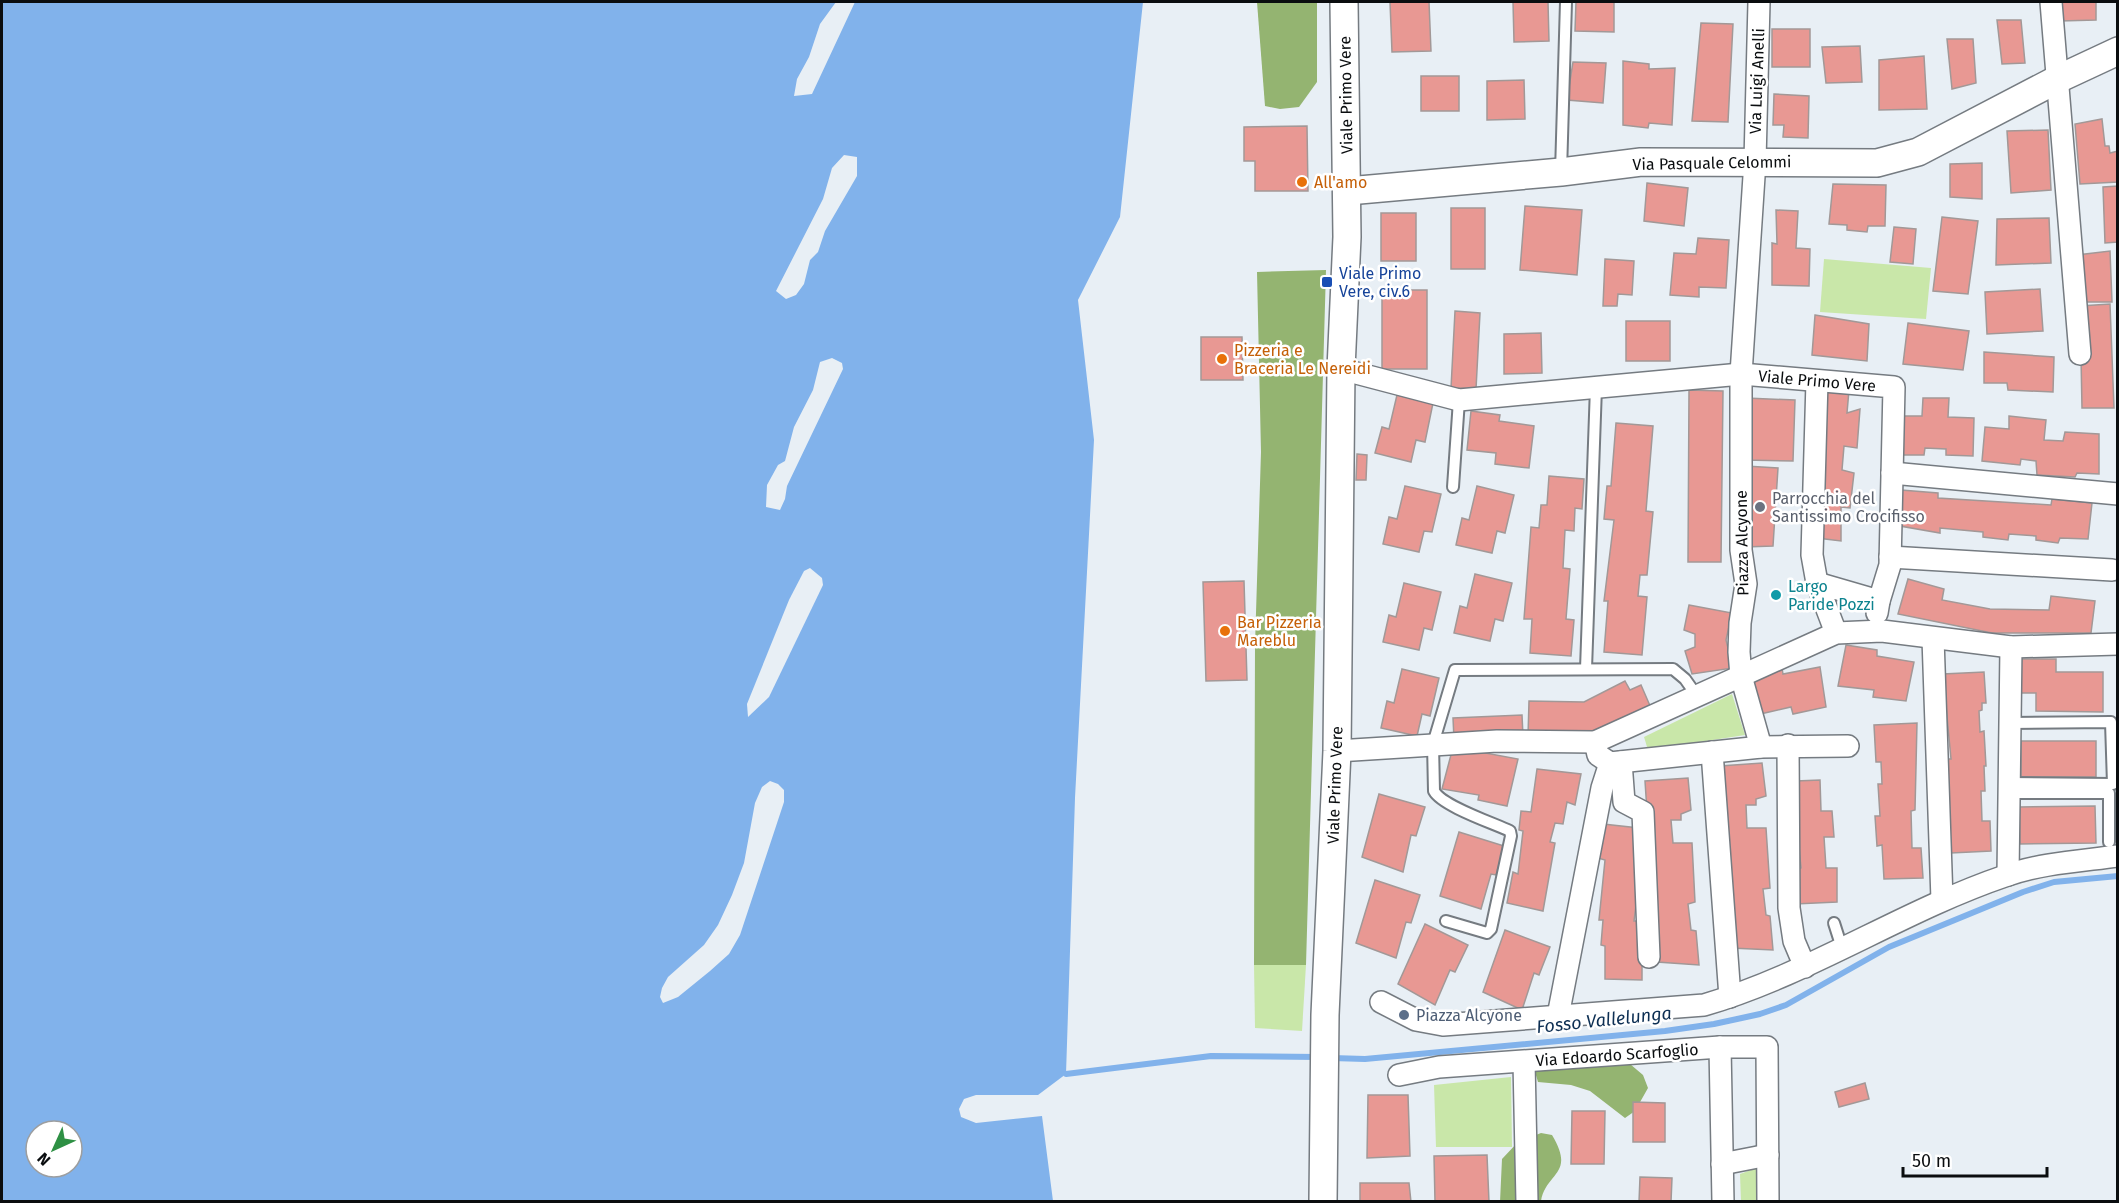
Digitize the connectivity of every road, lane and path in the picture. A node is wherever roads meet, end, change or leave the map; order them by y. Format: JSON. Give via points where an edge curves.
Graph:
{"nodes":[{"id":1,"x":1344,"y":2,"type":"edge"},
{"id":2,"x":1566,"y":2,"type":"edge"},
{"id":3,"x":1760,"y":2,"type":"edge"},
{"id":4,"x":2052,"y":2,"type":"edge"},
{"id":5,"x":2118,"y":51,"type":"edge"},
{"id":6,"x":2058,"y":79,"type":"junction"},
{"id":7,"x":1755,"y":161,"type":"junction"},
{"id":8,"x":1561,"y":172,"type":"junction"},
{"id":9,"x":1348,"y":191,"type":"junction"},
{"id":10,"x":2080,"y":354,"type":"dead end"},
{"id":11,"x":1341,"y":369,"type":"junction"},
{"id":12,"x":1741,"y":374,"type":"junction"},
{"id":13,"x":1817,"y":381,"type":"junction"},
{"id":14,"x":1596,"y":387,"type":"junction"},
{"id":15,"x":1459,"y":400,"type":"junction"},
{"id":16,"x":1892,"y":473,"type":"junction"},
{"id":17,"x":1453,"y":487,"type":"dead end"},
{"id":18,"x":2118,"y":494,"type":"edge"},
{"id":19,"x":1890,"y":557,"type":"junction"},
{"id":20,"x":2112,"y":570,"type":"dead end"},
{"id":21,"x":1817,"y":583,"type":"junction"},
{"id":22,"x":1879,"y":601,"type":"junction"},
{"id":23,"x":1882,"y":631,"type":"junction"},
{"id":24,"x":1836,"y":633,"type":"junction"},
{"id":25,"x":1933,"y":638,"type":"junction"},
{"id":26,"x":2118,"y":644,"type":"edge"},
{"id":27,"x":2011,"y":647,"type":"junction"},
{"id":28,"x":1586,"y":669,"type":"junction"},
{"id":29,"x":1741,"y":676,"type":"junction"},
{"id":30,"x":1697,"y":696,"type":"junction"},
{"id":31,"x":2009,"y":723,"type":"junction"},
{"id":32,"x":1595,"y":742,"type":"junction"},
{"id":33,"x":1433,"y":744,"type":"junction"},
{"id":34,"x":1788,"y":745,"type":"junction"},
{"id":35,"x":1848,"y":746,"type":"dead end"},
{"id":36,"x":1761,"y":747,"type":"junction"},
{"id":37,"x":1338,"y":751,"type":"junction"},
{"id":38,"x":1712,"y":752,"type":"junction"},
{"id":39,"x":1615,"y":763,"type":"junction"},
{"id":40,"x":2008,"y":788,"type":"junction"},
{"id":41,"x":2113,"y":849,"type":"edge"},
{"id":42,"x":2008,"y":875,"type":"junction"},
{"id":43,"x":1941,"y":900,"type":"junction"},
{"id":44,"x":1446,"y":921,"type":"dead end"},
{"id":45,"x":1834,"y":923,"type":"dead end"},
{"id":46,"x":1842,"y":948,"type":"junction"},
{"id":47,"x":1649,"y":957,"type":"dead end"},
{"id":48,"x":1805,"y":967,"type":"junction"},
{"id":49,"x":1730,"y":997,"type":"junction"},
{"id":50,"x":1381,"y":1002,"type":"dead end"},
{"id":51,"x":1558,"y":1016,"type":"junction"},
{"id":52,"x":1720,"y":1047,"type":"junction"},
{"id":53,"x":1524,"y":1062,"type":"junction"},
{"id":54,"x":1399,"y":1075,"type":"dead end"},
{"id":55,"x":1768,"y":1155,"type":"junction"},
{"id":56,"x":1722,"y":1164,"type":"junction"},
{"id":57,"x":1323,"y":1202,"type":"edge"},
{"id":58,"x":1527,"y":1202,"type":"edge"},
{"id":59,"x":1723,"y":1202,"type":"edge"},
{"id":60,"x":1768,"y":1202,"type":"edge"}],
"edges":[{"from":1,"to":9,"type":"street","name":"Viale Primo Vere"},
{"from":2,"to":8,"type":"lane"},
{"from":3,"to":7,"type":"street","name":"Via Luigi Anelli"},
{"from":4,"to":6,"type":"street"},
{"from":5,"to":6,"type":"street","name":"Via Pasquale Celommi"},
{"from":6,"to":7,"type":"street","name":"Via Pasquale Celommi","via":[[1907,155],[1877,163]]},
{"from":6,"to":10,"type":"street"},
{"from":7,"to":8,"type":"street","name":"Via Pasquale Celommi","via":[[1641,162]]},
{"from":7,"to":12,"type":"street","name":"Piazza Alcyone"},
{"from":8,"to":9,"type":"street","name":"Via Pasquale Celommi"},
{"from":9,"to":11,"type":"street","name":"Viale Primo Vere"},
{"from":11,"to":15,"type":"street"},
{"from":11,"to":37,"type":"street","name":"Viale Primo Vere"},
{"from":12,"to":13,"type":"street","name":"Viale Primo Vere"},
{"from":12,"to":14,"type":"street"},
{"from":12,"to":29,"type":"street","name":"Piazza Alcyone","via":[[1741,550],[1746,584],[1740,623]]},
{"from":13,"to":16,"type":"street","name":"Viale Primo Vere","via":[[1894,387]]},
{"from":13,"to":21,"type":"street","via":[[1812,555]]},
{"from":14,"to":15,"type":"street"},
{"from":14,"to":28,"type":"lane"},
{"from":15,"to":17,"type":"lane"},
{"from":16,"to":18,"type":"street"},
{"from":16,"to":19,"type":"street","name":"Viale Primo Vere"},
{"from":19,"to":20,"type":"street"},
{"from":19,"to":22,"type":"street","name":"Viale Primo Vere"},
{"from":21,"to":22,"type":"street"},
{"from":21,"to":24,"type":"street"},
{"from":22,"to":23,"type":"street","via":[[1877,613]]},
{"from":23,"to":24,"type":"street"},
{"from":23,"to":25,"type":"street"},
{"from":24,"to":29,"type":"street"},
{"from":25,"to":27,"type":"street"},
{"from":25,"to":43,"type":"street"},
{"from":26,"to":27,"type":"street"},
{"from":27,"to":31,"type":"street"},
{"from":28,"to":30,"type":"lane","via":[[1672,669]]},
{"from":28,"to":33,"type":"lane","via":[[1455,670]]},
{"from":29,"to":30,"type":"street"},
{"from":29,"to":36,"type":"street","name":"Piazza Alcyone"},
{"from":30,"to":32,"type":"street"},
{"from":31,"to":40,"type":"street"},
{"from":31,"to":40,"type":"lane","via":[[2111,722],[2113,784]]},
{"from":32,"to":33,"type":"street"},
{"from":32,"to":39,"type":"street","via":[[1598,755]]},
{"from":33,"to":37,"type":"street"},
{"from":33,"to":44,"type":"lane","via":[[1435,795],[1510,831],[1511,836],[1491,929],[1486,933]]},
{"from":34,"to":35,"type":"street"},
{"from":34,"to":36,"type":"street"},
{"from":34,"to":48,"type":"street","via":[[1789,908],[1794,941]]},
{"from":36,"to":38,"type":"street"},
{"from":37,"to":57,"type":"street","name":"Viale Primo Vere","via":[[1325,1015]]},
{"from":38,"to":39,"type":"street"},
{"from":38,"to":49,"type":"street"},
{"from":39,"to":47,"type":"street","via":[[1624,802],[1643,812]]},
{"from":39,"to":51,"type":"street","via":[[1602,788]]},
{"from":40,"to":41,"type":"lane","via":[[2109,794]]},
{"from":40,"to":42,"type":"street"},
{"from":41,"to":42,"type":"street"},
{"from":42,"to":43,"type":"street"},
{"from":43,"to":46,"type":"street"},
{"from":45,"to":46,"type":"lane"},
{"from":46,"to":48,"type":"street"},
{"from":48,"to":49,"type":"street"},
{"from":49,"to":51,"type":"street","via":[[1704,1005]]},
{"from":50,"to":51,"type":"street","via":[[1416,1020],[1443,1025]]},
{"from":52,"to":53,"type":"street","name":"Via Edoardo Scarfoglio"},
{"from":52,"to":55,"type":"street","via":[[1767,1047]]},
{"from":52,"to":56,"type":"street","name":"Via Edoardo Scarfoglio"},
{"from":53,"to":54,"type":"street","name":"Via Edoardo Scarfoglio","via":[[1439,1067]]},
{"from":53,"to":58,"type":"street"},
{"from":55,"to":56,"type":"street"},
{"from":55,"to":60,"type":"street"},
{"from":56,"to":59,"type":"street","name":"Via Edoardo Scarfoglio"}]}
